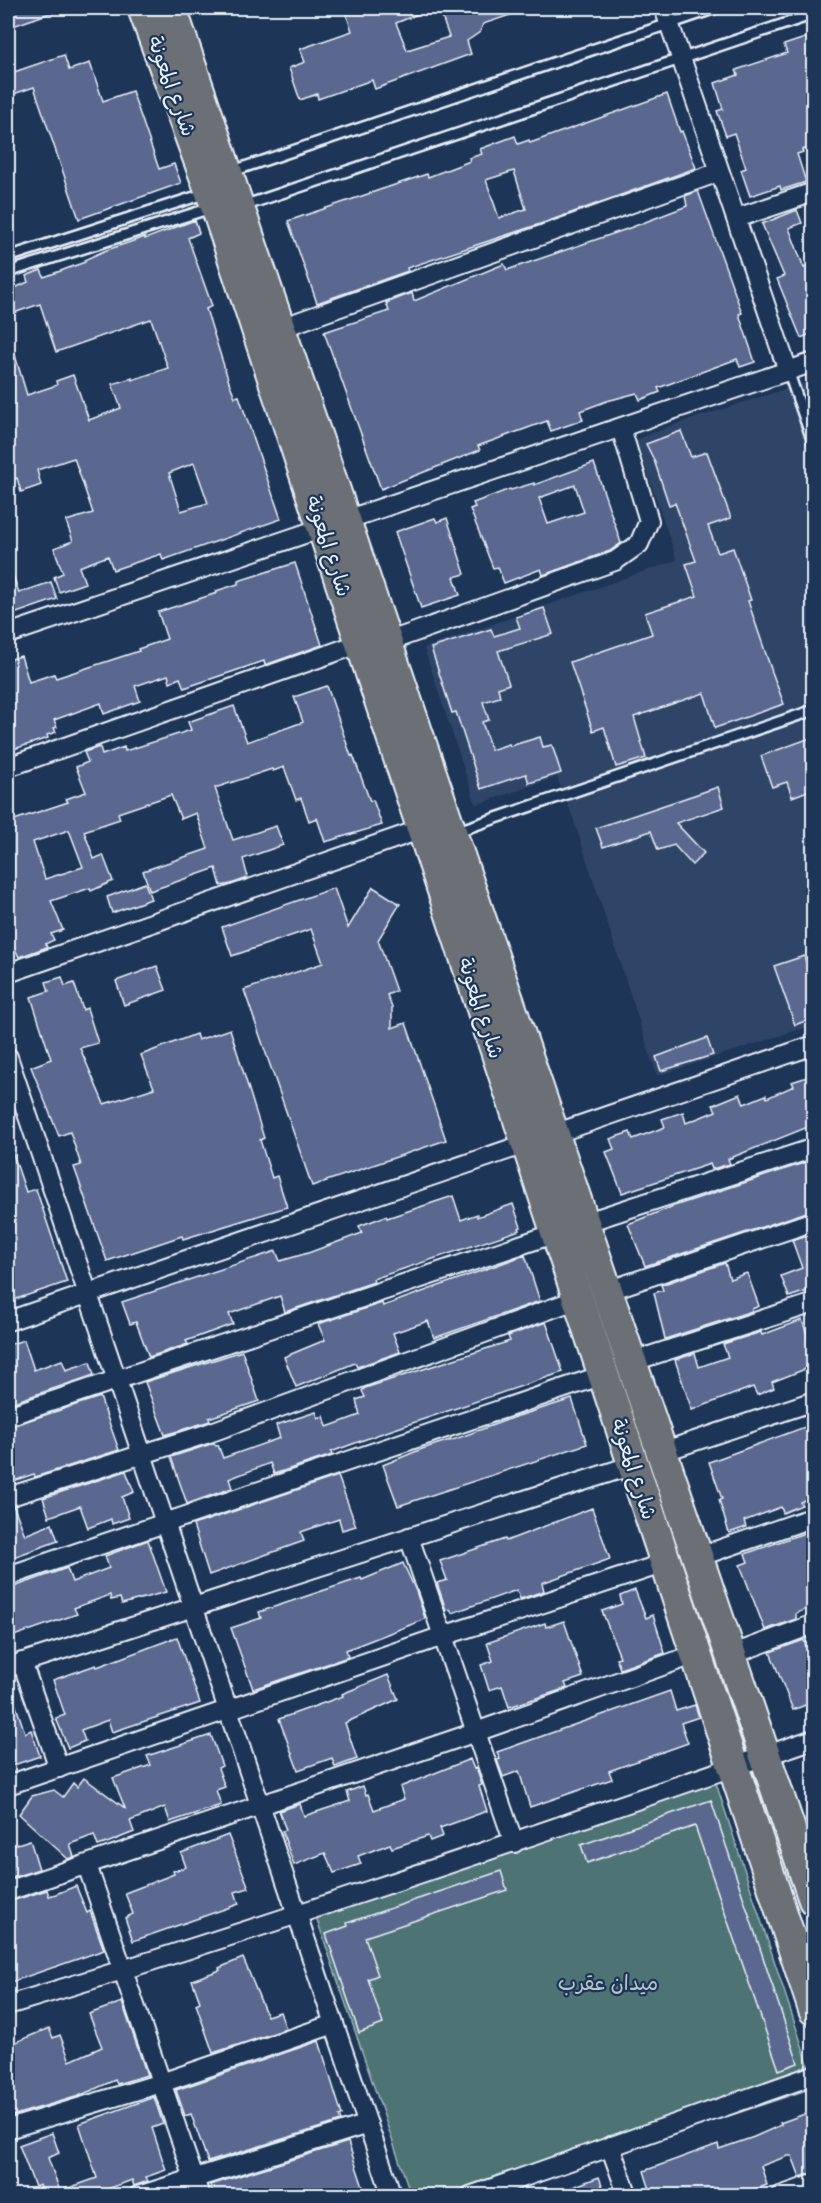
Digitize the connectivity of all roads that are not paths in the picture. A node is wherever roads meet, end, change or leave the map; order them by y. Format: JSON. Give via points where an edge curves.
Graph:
{"nodes":[{"id":1,"x":143,"y":8,"type":"edge"},
{"id":2,"x":171,"y":8,"type":"edge"},
{"id":3,"x":716,"y":8,"type":"edge"},
{"id":4,"x":813,"y":14,"type":"edge"},
{"id":5,"x":666,"y":15,"type":"edge"},
{"id":6,"x":681,"y":57,"type":"junction"},
{"id":7,"x":719,"y":172,"type":"junction"},
{"id":8,"x":222,"y":190,"type":"junction"},
{"id":9,"x":813,"y":192,"type":"edge"},
{"id":10,"x":737,"y":218,"type":"junction"},
{"id":11,"x":8,"y":257,"type":"edge"},
{"id":12,"x":8,"y":272,"type":"edge"},
{"id":13,"x":280,"y":328,"type":"junction"},
{"id":14,"x":813,"y":362,"type":"edge"},
{"id":15,"x":788,"y":370,"type":"junction"},
{"id":16,"x":621,"y":428,"type":"junction"},
{"id":17,"x":813,"y":445,"type":"edge"},
{"id":18,"x":334,"y":523,"type":"junction"},
{"id":19,"x":8,"y":634,"type":"edge"},
{"id":20,"x":374,"y":642,"type":"junction"},
{"id":21,"x":813,"y":710,"type":"edge"},
{"id":22,"x":8,"y":767,"type":"edge"},
{"id":23,"x":423,"y":829,"type":"junction"},
{"id":24,"x":452,"y":833,"type":"junction"},
{"id":25,"x":8,"y":973,"type":"edge"},
{"id":26,"x":813,"y":1045,"type":"edge"},
{"id":27,"x":9,"y":1067,"type":"edge"},
{"id":28,"x":540,"y":1138,"type":"junction"},
{"id":29,"x":813,"y":1148,"type":"edge"},
{"id":30,"x":813,"y":1221,"type":"edge"},
{"id":31,"x":584,"y":1223,"type":"junction"},
{"id":32,"x":556,"y":1233,"type":"junction"},
{"id":33,"x":607,"y":1292,"type":"junction"},
{"id":34,"x":87,"y":1293,"type":"junction"},
{"id":35,"x":578,"y":1299,"type":"junction"},
{"id":36,"x":813,"y":1303,"type":"edge"},
{"id":37,"x":8,"y":1321,"type":"edge"},
{"id":38,"x":631,"y":1362,"type":"junction"},
{"id":39,"x":603,"y":1375,"type":"junction"},
{"id":40,"x":117,"y":1380,"type":"junction"},
{"id":41,"x":813,"y":1401,"type":"edge"},
{"id":42,"x":8,"y":1416,"type":"edge"},
{"id":43,"x":662,"y":1452,"type":"junction"},
{"id":44,"x":142,"y":1454,"type":"junction"},
{"id":45,"x":633,"y":1465,"type":"junction"},
{"id":46,"x":8,"y":1497,"type":"edge"},
{"id":47,"x":813,"y":1517,"type":"edge"},
{"id":48,"x":165,"y":1523,"type":"junction"},
{"id":49,"x":410,"y":1538,"type":"junction"},
{"id":50,"x":698,"y":1557,"type":"junction"},
{"id":51,"x":665,"y":1563,"type":"junction"},
{"id":52,"x":8,"y":1576,"type":"edge"},
{"id":53,"x":193,"y":1607,"type":"junction"},
{"id":54,"x":813,"y":1624,"type":"edge"},
{"id":55,"x":444,"y":1636,"type":"junction"},
{"id":56,"x":696,"y":1654,"type":"junction"},
{"id":57,"x":730,"y":1655,"type":"junction"},
{"id":58,"x":15,"y":1665,"type":"edge"},
{"id":59,"x":228,"y":1710,"type":"junction"},
{"id":60,"x":476,"y":1732,"type":"junction"},
{"id":61,"x":813,"y":1739,"type":"edge"},
{"id":62,"x":765,"y":1756,"type":"junction"},
{"id":63,"x":733,"y":1767,"type":"junction"},
{"id":64,"x":59,"y":1768,"type":"junction"},
{"id":65,"x":8,"y":1785,"type":"edge"},
{"id":66,"x":260,"y":1806,"type":"junction"},
{"id":67,"x":514,"y":1843,"type":"junction"},
{"id":68,"x":808,"y":1864,"type":"edge"},
{"id":69,"x":87,"y":1865,"type":"junction"},
{"id":70,"x":8,"y":1891,"type":"edge"},
{"id":71,"x":813,"y":1900,"type":"edge"},
{"id":72,"x":297,"y":1913,"type":"junction"},
{"id":73,"x":123,"y":1970,"type":"junction"},
{"id":74,"x":8,"y":2005,"type":"edge"},
{"id":75,"x":813,"y":2010,"type":"edge"},
{"id":76,"x":334,"y":2024,"type":"junction"},
{"id":77,"x":813,"y":2075,"type":"edge"},
{"id":78,"x":161,"y":2083,"type":"junction"},
{"id":79,"x":368,"y":2124,"type":"junction"},
{"id":80,"x":8,"y":2129,"type":"edge"},
{"id":81,"x":610,"y":2146,"type":"junction"},
{"id":82,"x":194,"y":2177,"type":"junction"},
{"id":83,"x":813,"y":2184,"type":"edge"},
{"id":84,"x":138,"y":2196,"type":"edge"},
{"id":85,"x":200,"y":2196,"type":"edge"},
{"id":86,"x":392,"y":2196,"type":"edge"},
{"id":87,"x":470,"y":2196,"type":"edge"},
{"id":88,"x":628,"y":2196,"type":"edge"},
{"id":89,"x":780,"y":2196,"type":"edge"}],
"edges":[{"from":1,"to":8,"type":"highway","name":"شارع المعونة"},
{"from":2,"to":8,"type":"highway","name":"شارع المعونة"},
{"from":3,"to":5,"type":"lane"},
{"from":4,"to":6,"type":"lane"},
{"from":5,"to":6,"type":"street"},
{"from":5,"to":8,"type":"lane"},
{"from":6,"to":7,"type":"street"},
{"from":6,"to":8,"type":"lane"},
{"from":7,"to":10,"type":"street"},
{"from":7,"to":13,"type":"street"},
{"from":8,"to":11,"type":"lane"},
{"from":8,"to":12,"type":"lane"},
{"from":8,"to":13,"type":"highway","name":"شارع المعونة"},
{"from":8,"to":18,"type":"highway","name":"شارع المعونة"},
{"from":9,"to":10,"type":"street"},
{"from":10,"to":15,"type":"street"},
{"from":13,"to":18,"type":"highway","name":"شارع المعونة"},
{"from":14,"to":15,"type":"street"},
{"from":15,"to":16,"type":"street"},
{"from":15,"to":17,"type":"lane"},
{"from":16,"to":18,"type":"street"},
{"from":16,"to":20,"type":"street","via":[[650,521],[639,544],[615,561]]},
{"from":18,"to":19,"type":"street"},
{"from":18,"to":20,"type":"highway","name":"شارع المعونة"},
{"from":20,"to":22,"type":"street"},
{"from":20,"to":23,"type":"highway","name":"شارع المعونة"},
{"from":20,"to":24,"type":"highway","name":"شارع المعونة"},
{"from":21,"to":24,"type":"lane"},
{"from":23,"to":25,"type":"street"},
{"from":23,"to":28,"type":"highway","name":"شارع المعونة"},
{"from":24,"to":28,"type":"highway","name":"شارع المعونة"},
{"from":26,"to":28,"type":"street"},
{"from":27,"to":34,"type":"street"},
{"from":28,"to":31,"type":"highway","name":"شارع المعونة"},
{"from":28,"to":32,"type":"highway","name":"شارع المعونة"},
{"from":28,"to":34,"type":"street"},
{"from":29,"to":31,"type":"street"},
{"from":30,"to":33,"type":"street"},
{"from":31,"to":33,"type":"highway","name":"شارع المعونة"},
{"from":32,"to":35,"type":"highway","name":"شارع المعونة"},
{"from":32,"to":40,"type":"street"},
{"from":33,"to":38,"type":"highway","name":"شارع المعونة"},
{"from":34,"to":37,"type":"street"},
{"from":34,"to":40,"type":"street"},
{"from":35,"to":39,"type":"highway","name":"شارع المعونة"},
{"from":35,"to":44,"type":"street"},
{"from":36,"to":38,"type":"street"},
{"from":38,"to":43,"type":"highway","name":"شارع المعونة"},
{"from":39,"to":45,"type":"highway","name":"شارع المعونة"},
{"from":39,"to":48,"type":"street"},
{"from":40,"to":42,"type":"street"},
{"from":40,"to":44,"type":"street"},
{"from":41,"to":43,"type":"street"},
{"from":43,"to":50,"type":"highway","name":"شارع المعونة"},
{"from":44,"to":46,"type":"street"},
{"from":44,"to":48,"type":"street"},
{"from":45,"to":49,"type":"street"},
{"from":45,"to":51,"type":"highway","name":"شارع المعونة"},
{"from":47,"to":50,"type":"street"},
{"from":48,"to":52,"type":"street"},
{"from":48,"to":53,"type":"street"},
{"from":49,"to":53,"type":"street"},
{"from":49,"to":55,"type":"street"},
{"from":50,"to":57,"type":"highway","name":"شارع المعونة"},
{"from":51,"to":55,"type":"street"},
{"from":51,"to":56,"type":"highway","name":"شارع المعونة"},
{"from":53,"to":58,"type":"street"},
{"from":53,"to":59,"type":"street"},
{"from":54,"to":57,"type":"street"},
{"from":55,"to":59,"type":"street"},
{"from":55,"to":60,"type":"street"},
{"from":56,"to":60,"type":"street"},
{"from":56,"to":63,"type":"highway","name":"شارع المعونة"},
{"from":57,"to":62,"type":"highway","name":"شارع المعونة"},
{"from":58,"to":64,"type":"street"},
{"from":59,"to":64,"type":"street"},
{"from":59,"to":66,"type":"street"},
{"from":60,"to":66,"type":"street"},
{"from":60,"to":67,"type":"street"},
{"from":61,"to":62,"type":"street"},
{"from":62,"to":63,"type":"street"},
{"from":62,"to":68,"type":"highway","name":"شارع المعونة"},
{"from":63,"to":67,"type":"street"},
{"from":63,"to":75,"type":"highway","name":"شارع المعونة"},
{"from":64,"to":65,"type":"street"},
{"from":66,"to":69,"type":"street"},
{"from":66,"to":72,"type":"street"},
{"from":67,"to":72,"type":"street"},
{"from":68,"to":71,"type":"highway","name":"شارع المعونة"},
{"from":69,"to":70,"type":"street"},
{"from":69,"to":73,"type":"street"},
{"from":72,"to":73,"type":"street"},
{"from":72,"to":76,"type":"street"},
{"from":73,"to":74,"type":"street"},
{"from":73,"to":78,"type":"street"},
{"from":76,"to":78,"type":"street"},
{"from":76,"to":79,"type":"street"},
{"from":77,"to":81,"type":"street"},
{"from":78,"to":80,"type":"street"},
{"from":78,"to":82,"type":"street"},
{"from":79,"to":82,"type":"street"},
{"from":79,"to":86,"type":"street"},
{"from":81,"to":87,"type":"street"},
{"from":81,"to":88,"type":"street"},
{"from":82,"to":84,"type":"street"},
{"from":82,"to":85,"type":"street"},
{"from":83,"to":89,"type":"street"}]}
